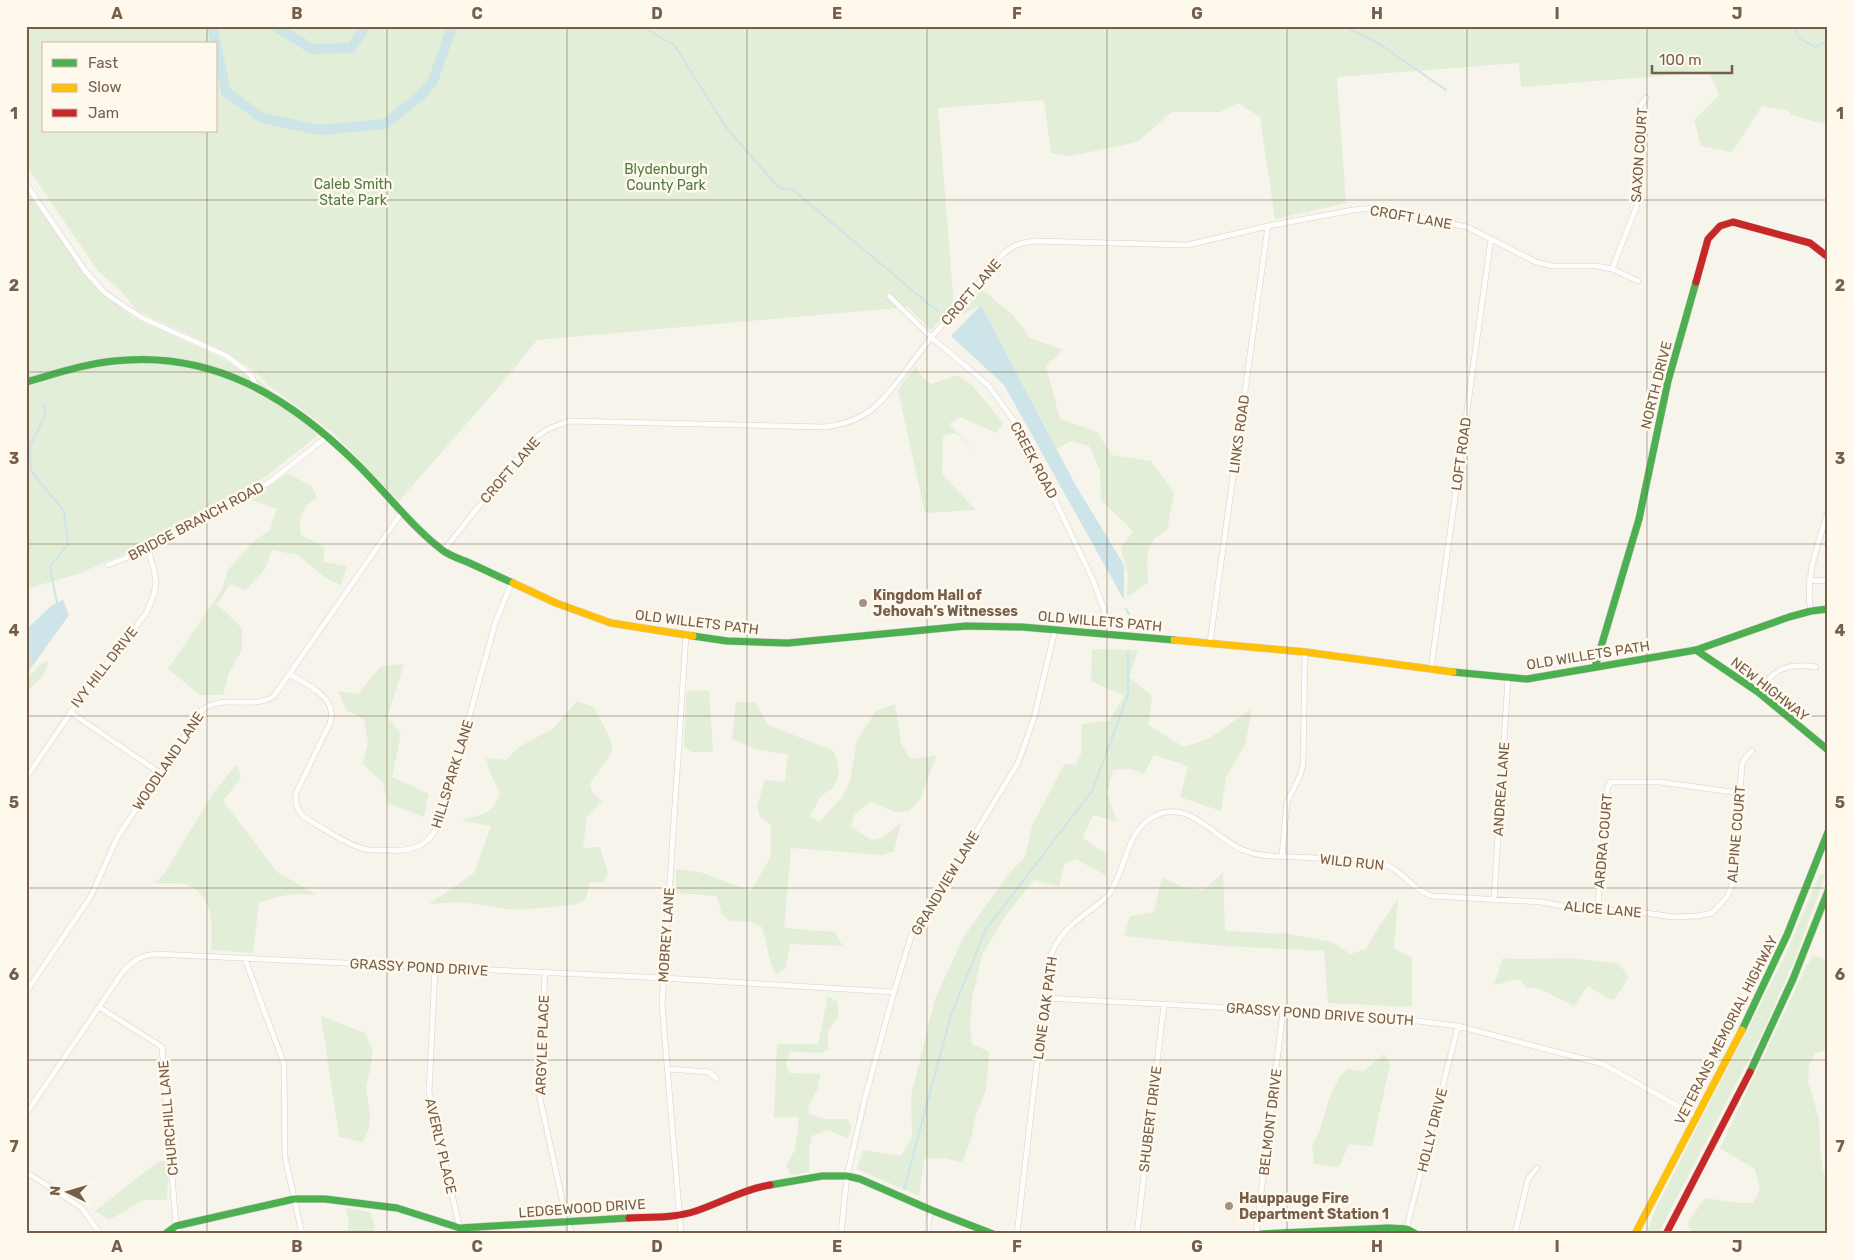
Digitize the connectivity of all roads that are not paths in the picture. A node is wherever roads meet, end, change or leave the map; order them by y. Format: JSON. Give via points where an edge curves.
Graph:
{"nodes":[{"id":1,"x":1646,"y":98,"type":"dead end"},
{"id":2,"x":26,"y":184,"type":"edge"},
{"id":3,"x":1268,"y":226,"type":"junction"},
{"id":4,"x":1491,"y":239,"type":"junction"},
{"id":5,"x":1828,"y":256,"type":"edge"},
{"id":6,"x":1612,"y":270,"type":"junction"},
{"id":7,"x":1638,"y":281,"type":"dead end"},
{"id":8,"x":889,"y":296,"type":"dead end"},
{"id":9,"x":931,"y":338,"type":"junction"},
{"id":10,"x":26,"y":382,"type":"edge"},
{"id":11,"x":255,"y":384,"type":"junction"},
{"id":12,"x":328,"y":436,"type":"junction"},
{"id":13,"x":1828,"y":511,"type":"edge"},
{"id":14,"x":402,"y":512,"type":"junction"},
{"id":15,"x":1826,"y":523,"type":"edge"},
{"id":16,"x":148,"y":549,"type":"junction"},
{"id":17,"x":443,"y":551,"type":"junction"},
{"id":18,"x":108,"y":565,"type":"dead end"},
{"id":19,"x":1809,"y":578,"type":"junction"},
{"id":20,"x":1828,"y":580,"type":"edge"},
{"id":21,"x":511,"y":584,"type":"junction"},
{"id":22,"x":1828,"y":586,"type":"edge"},
{"id":23,"x":1828,"y":598,"type":"edge"},
{"id":24,"x":1828,"y":609,"type":"edge"},
{"id":25,"x":1811,"y":611,"type":"junction"},
{"id":26,"x":1055,"y":630,"type":"junction"},
{"id":27,"x":686,"y":635,"type":"junction"},
{"id":28,"x":1109,"y":636,"type":"junction"},
{"id":29,"x":1210,"y":642,"type":"junction"},
{"id":30,"x":1696,"y":650,"type":"junction"},
{"id":31,"x":1305,"y":652,"type":"junction"},
{"id":32,"x":1595,"y":667,"type":"junction"},
{"id":33,"x":1816,"y":667,"type":"dead end"},
{"id":34,"x":1431,"y":669,"type":"junction"},
{"id":35,"x":291,"y":675,"type":"junction"},
{"id":36,"x":1508,"y":678,"type":"junction"},
{"id":37,"x":1758,"y":692,"type":"junction"},
{"id":38,"x":70,"y":712,"type":"junction"},
{"id":39,"x":1828,"y":750,"type":"edge"},
{"id":40,"x":1752,"y":751,"type":"dead end"},
{"id":41,"x":160,"y":773,"type":"junction"},
{"id":42,"x":26,"y":778,"type":"edge"},
{"id":43,"x":1739,"y":793,"type":"junction"},
{"id":44,"x":1828,"y":832,"type":"edge"},
{"id":45,"x":1231,"y":844,"type":"joint"},
{"id":46,"x":1282,"y":856,"type":"junction"},
{"id":47,"x":1828,"y":891,"type":"edge"},
{"id":48,"x":1494,"y":900,"type":"junction"},
{"id":49,"x":1598,"y":910,"type":"junction"},
{"id":50,"x":1712,"y":913,"type":"joint"},
{"id":51,"x":246,"y":959,"type":"junction"},
{"id":52,"x":435,"y":968,"type":"junction"},
{"id":53,"x":545,"y":972,"type":"junction"},
{"id":54,"x":664,"y":978,"type":"junction"},
{"id":55,"x":26,"y":992,"type":"edge"},
{"id":56,"x":894,"y":992,"type":"junction"},
{"id":57,"x":1045,"y":998,"type":"junction"},
{"id":58,"x":1164,"y":1004,"type":"junction"},
{"id":59,"x":99,"y":1007,"type":"junction"},
{"id":60,"x":1283,"y":1010,"type":"junction"},
{"id":61,"x":1458,"y":1026,"type":"junction"},
{"id":62,"x":667,"y":1069,"type":"junction"},
{"id":63,"x":718,"y":1079,"type":"dead end"},
{"id":64,"x":26,"y":1114,"type":"edge"},
{"id":65,"x":1697,"y":1117,"type":"junction"},
{"id":66,"x":1537,"y":1168,"type":"dead end"},
{"id":67,"x":26,"y":1172,"type":"edge"},
{"id":68,"x":847,"y":1176,"type":"junction"},
{"id":69,"x":294,"y":1199,"type":"junction"},
{"id":70,"x":931,"y":1210,"type":"junction"},
{"id":71,"x":679,"y":1215,"type":"junction"},
{"id":72,"x":567,"y":1222,"type":"junction"},
{"id":73,"x":176,"y":1226,"type":"junction"},
{"id":74,"x":460,"y":1231,"type":"edge"},
{"id":75,"x":1406,"y":1232,"type":"edge"},
{"id":76,"x":100,"y":1234,"type":"edge"},
{"id":77,"x":166,"y":1234,"type":"edge"},
{"id":78,"x":180,"y":1234,"type":"edge"},
{"id":79,"x":302,"y":1234,"type":"edge"},
{"id":80,"x":572,"y":1234,"type":"edge"},
{"id":81,"x":681,"y":1234,"type":"edge"},
{"id":82,"x":841,"y":1234,"type":"edge"},
{"id":83,"x":928,"y":1234,"type":"edge"},
{"id":84,"x":993,"y":1234,"type":"edge"},
{"id":85,"x":1017,"y":1234,"type":"edge"},
{"id":86,"x":1137,"y":1234,"type":"edge"},
{"id":87,"x":1256,"y":1234,"type":"edge"},
{"id":88,"x":1262,"y":1234,"type":"edge"},
{"id":89,"x":1416,"y":1234,"type":"edge"},
{"id":90,"x":1515,"y":1234,"type":"edge"},
{"id":91,"x":1636,"y":1234,"type":"edge"},
{"id":92,"x":1666,"y":1234,"type":"edge"}],
"edges":[{"from":1,"to":6,"type":"street","name":"SAXON COURT","via":[[1639,113],[1637,205]]},
{"from":2,"to":11,"type":"street","via":[[86,272],[105,293],[142,318],[227,356],[251,375]]},
{"from":3,"to":4,"type":"street","name":"CROFT LANE","via":[[1374,208],[1467,227]]},
{"from":3,"to":9,"type":"street","name":"CROFT LANE","via":[[1188,245],[1034,241],[1019,244],[1000,258]]},
{"from":3,"to":29,"type":"street","name":"LINKS ROAD"},
{"from":4,"to":6,"type":"street","name":"CROFT LANE","via":[[1536,262]]},
{"from":4,"to":34,"type":"street","name":"LOFT ROAD"},
{"from":5,"to":32,"type":"main road","name":"NORTH DRIVE","via":[[1810,243],[1733,222],[1720,226],[1708,238],[1668,381],[1639,519]]},
{"from":6,"to":7,"type":"street","name":"CROFT LANE"},
{"from":8,"to":9,"type":"street","name":"CREEK ROAD"},
{"from":9,"to":17,"type":"street","name":"CROFT LANE","via":[[872,410],[835,426],[586,420],[569,421],[548,429],[533,439]]},
{"from":9,"to":28,"type":"street","name":"CREEK ROAD","via":[[988,385],[1016,425],[1092,578],[1104,609]]},
{"from":10,"to":11,"type":"main road","name":"OLD WILLETS PATH","via":[[81,366],[133,359],[185,363]]},
{"from":11,"to":12,"type":"main road","name":"OLD WILLETS PATH","via":[[285,401]]},
{"from":12,"to":14,"type":"main road","name":"OLD WILLETS PATH"},
{"from":12,"to":16,"type":"street","name":"BRIDGE BRANCH ROAD","via":[[251,494]]},
{"from":13,"to":15,"type":"street"},
{"from":14,"to":17,"type":"main road","name":"OLD WILLETS PATH"},
{"from":14,"to":35,"type":"street","name":"WOODLAND LANE"},
{"from":15,"to":19,"type":"street"},
{"from":16,"to":18,"type":"street","name":"BRIDGE BRANCH ROAD"},
{"from":16,"to":38,"type":"street","name":"IVY HILL DRIVE","via":[[156,582],[147,612]]},
{"from":17,"to":21,"type":"main road","name":"OLD WILLETS PATH"},
{"from":19,"to":20,"type":"street"},
{"from":19,"to":25,"type":"street"},
{"from":21,"to":27,"type":"main road","name":"OLD WILLETS PATH","via":[[611,623]]},
{"from":21,"to":35,"type":"street","name":"HILLSPARK LANE","via":[[496,624],[440,821],[436,831],[419,846],[407,850],[365,849],[298,811],[296,793],[330,723],[332,712],[328,702]]},
{"from":22,"to":23,"type":"street"},
{"from":24,"to":25,"type":"main road","name":"OLD WILLETS PATH"},
{"from":25,"to":30,"type":"main road","name":"OLD WILLETS PATH"},
{"from":26,"to":27,"type":"main road","name":"OLD WILLETS PATH","via":[[966,626],[788,644]]},
{"from":26,"to":28,"type":"main road","name":"OLD WILLETS PATH"},
{"from":26,"to":56,"type":"street","name":"GRANDVIEW LANE","via":[[1034,718],[1018,762],[913,930]]},
{"from":27,"to":54,"type":"street","name":"MOBREY LANE"},
{"from":28,"to":29,"type":"main road","name":"OLD WILLETS PATH"},
{"from":29,"to":31,"type":"main road","name":"OLD WILLETS PATH"},
{"from":30,"to":32,"type":"main road","name":"OLD WILLETS PATH"},
{"from":30,"to":37,"type":"main road","name":"NEW HIGHWAY"},
{"from":31,"to":34,"type":"main road","name":"OLD WILLETS PATH"},
{"from":31,"to":46,"type":"street","via":[[1303,764],[1287,802]]},
{"from":32,"to":36,"type":"main road","name":"OLD WILLETS PATH","via":[[1527,679]]},
{"from":33,"to":37,"type":"street","via":[[1788,666],[1780,669]]},
{"from":34,"to":36,"type":"main road","name":"OLD WILLETS PATH"},
{"from":35,"to":41,"type":"street","name":"WOODLAND LANE","via":[[268,700],[216,702],[206,706]]},
{"from":36,"to":48,"type":"street","name":"ANDREA LANE"},
{"from":37,"to":39,"type":"main road","name":"NEW HIGHWAY"},
{"from":38,"to":41,"type":"street"},
{"from":38,"to":42,"type":"street","name":"IVY HILL DRIVE"},
{"from":40,"to":43,"type":"street","name":"ALPINE COURT","via":[[1742,764]]},
{"from":41,"to":55,"type":"street","name":"WOODLAND LANE","via":[[117,838],[91,896]]},
{"from":43,"to":49,"type":"street","name":"ARDRA COURT","via":[[1660,782],[1611,782],[1607,788]]},
{"from":43,"to":50,"type":"street","name":"ALPINE COURT","via":[[1734,880],[1727,897]]},
{"from":44,"to":65,"type":"main road","name":"VETERANS MEMORIAL HIGHWAY","via":[[1767,980]]},
{"from":45,"to":46,"type":"street","name":"WILD RUN","via":[[1252,854]]},
{"from":45,"to":57,"type":"street","name":"LONE OAK PATH","via":[[1190,816],[1172,810],[1147,821],[1138,830],[1114,887],[1106,898],[1075,921],[1053,947]]},
{"from":46,"to":48,"type":"street","name":"WILD RUN","via":[[1378,862],[1399,871],[1427,894]]},
{"from":47,"to":92,"type":"main road","via":[[1778,1014]]},
{"from":48,"to":49,"type":"street","name":"ALICE LANE","via":[[1541,902]]},
{"from":49,"to":50,"type":"street","name":"ALICE LANE","via":[[1673,917]]},
{"from":51,"to":52,"type":"street","name":"GRASSY POND DRIVE"},
{"from":51,"to":59,"type":"street","name":"GRASSY POND DRIVE","via":[[144,955],[132,962]]},
{"from":51,"to":69,"type":"street","via":[[284,1064],[285,1158]]},
{"from":52,"to":53,"type":"street","name":"GRASSY POND DRIVE"},
{"from":52,"to":74,"type":"street","name":"AVERLY PLACE","via":[[429,1092]]},
{"from":53,"to":54,"type":"street","name":"GRASSY POND DRIVE"},
{"from":53,"to":72,"type":"street","name":"ARGYLE PLACE","via":[[539,1094]]},
{"from":54,"to":56,"type":"street","name":"GRASSY POND DRIVE"},
{"from":54,"to":62,"type":"street","name":"MOBREY LANE","via":[[662,1004]]},
{"from":56,"to":68,"type":"street","name":"GRANDVIEW LANE"},
{"from":57,"to":58,"type":"street","name":"GRASSY POND DRIVE SOUTH"},
{"from":57,"to":85,"type":"street","name":"LONE OAK PATH"},
{"from":58,"to":60,"type":"street","name":"GRASSY POND DRIVE SOUTH"},
{"from":58,"to":86,"type":"street","name":"SHUBERT DRIVE"},
{"from":59,"to":64,"type":"street","name":"GRASSY POND DRIVE"},
{"from":59,"to":73,"type":"street","name":"CHURCHILL LANE","via":[[162,1047]]},
{"from":60,"to":61,"type":"street","name":"GRASSY POND DRIVE SOUTH","via":[[1370,1015]]},
{"from":60,"to":87,"type":"street","name":"BELMONT DRIVE"},
{"from":61,"to":65,"type":"street","name":"GRASSY POND DRIVE SOUTH","via":[[1603,1064]]},
{"from":61,"to":75,"type":"street","name":"HOLLY DRIVE"},
{"from":62,"to":63,"type":"street","via":[[709,1072]]},
{"from":62,"to":71,"type":"street","name":"MOBREY LANE"},
{"from":65,"to":91,"type":"main road","name":"VETERANS MEMORIAL HIGHWAY"},
{"from":66,"to":90,"type":"street","via":[[1528,1179]]},
{"from":67,"to":76,"type":"street","via":[[82,1208]]},
{"from":68,"to":70,"type":"main road","name":"LEDGEWOOD DRIVE"},
{"from":68,"to":71,"type":"main road","name":"LEDGEWOOD DRIVE","via":[[822,1176],[758,1187]]},
{"from":68,"to":82,"type":"street","name":"GRANDVIEW LANE"},
{"from":69,"to":73,"type":"main road","name":"LEDGEWOOD DRIVE"},
{"from":69,"to":74,"type":"main road","name":"LEDGEWOOD DRIVE","via":[[325,1199],[397,1208]]},
{"from":69,"to":79,"type":"street"},
{"from":70,"to":83,"type":"street"},
{"from":70,"to":84,"type":"main road","name":"LEDGEWOOD DRIVE"},
{"from":71,"to":72,"type":"main road","name":"LEDGEWOOD DRIVE"},
{"from":71,"to":81,"type":"street","name":"MOBREY LANE"},
{"from":72,"to":74,"type":"main road","name":"LEDGEWOOD DRIVE"},
{"from":72,"to":80,"type":"street","name":"ARGYLE PLACE"},
{"from":73,"to":77,"type":"main road","name":"LEDGEWOOD DRIVE"},
{"from":73,"to":78,"type":"street","name":"CHURCHILL LANE"},
{"from":75,"to":88,"type":"main road","via":[[1389,1228]]},
{"from":75,"to":89,"type":"main road"}]}
